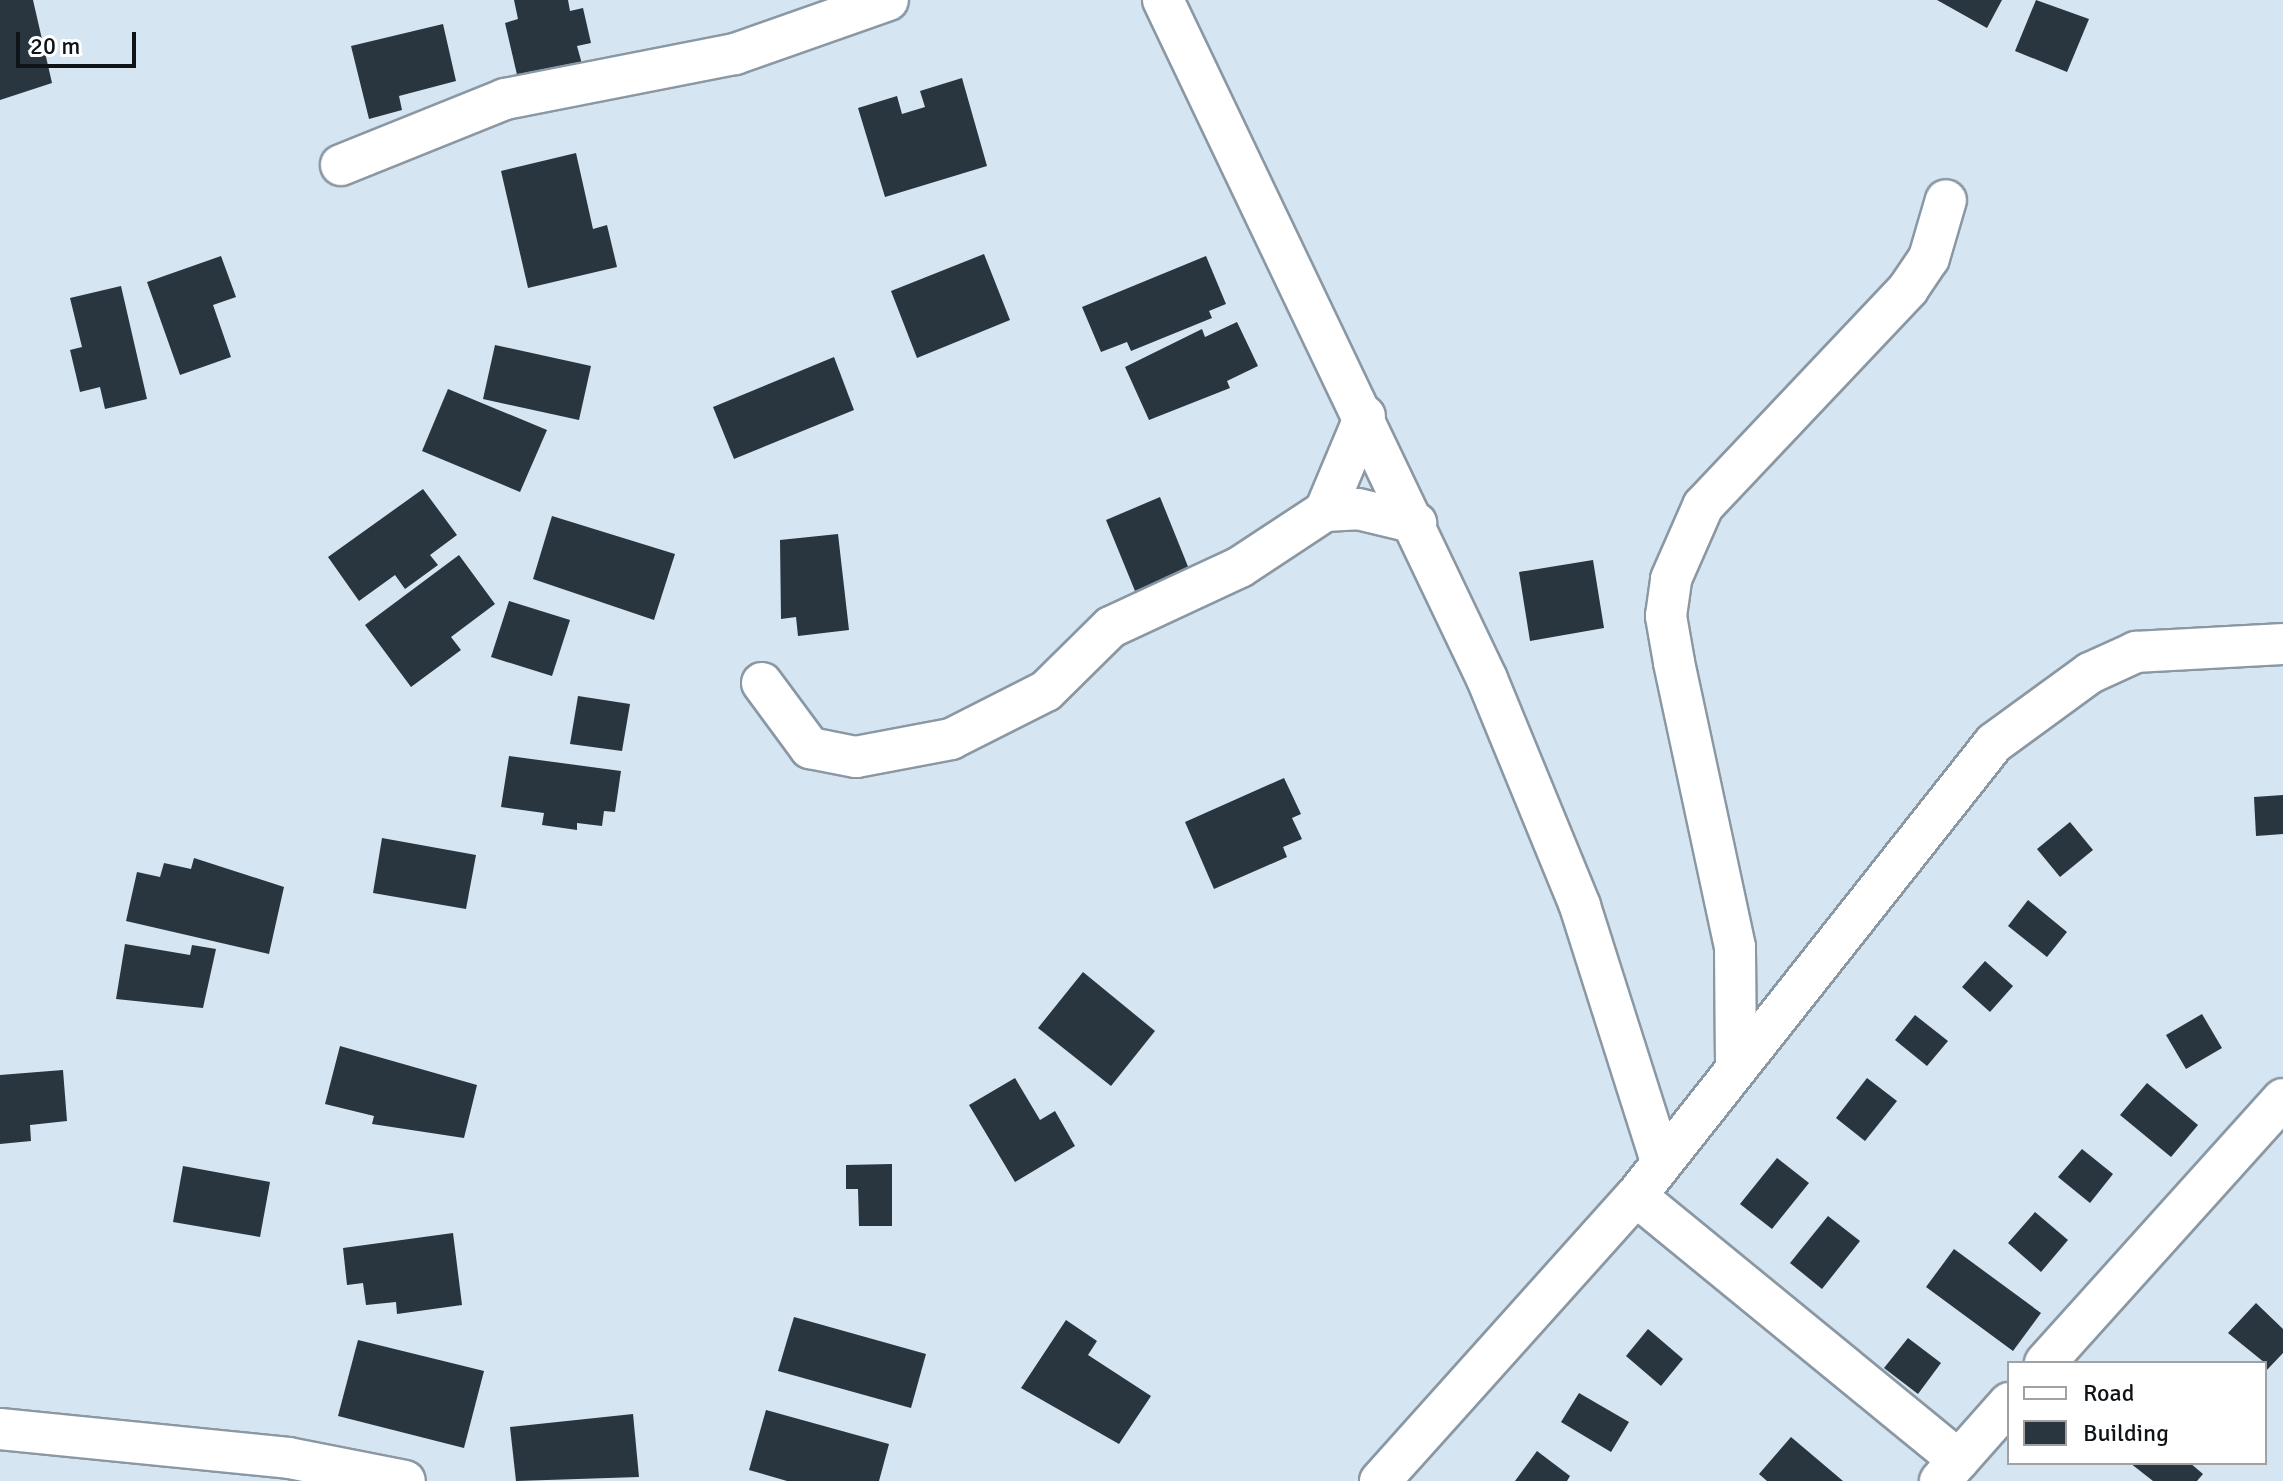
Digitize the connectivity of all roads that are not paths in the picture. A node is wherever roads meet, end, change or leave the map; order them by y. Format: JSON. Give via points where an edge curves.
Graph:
{"nodes":[{"id":1,"x":888,"y":0,"type":"edge"},
{"id":2,"x":1163,"y":0,"type":"edge"},
{"id":3,"x":341,"y":165,"type":"dead end"},
{"id":4,"x":1946,"y":200,"type":"dead end"},
{"id":5,"x":1365,"y":416,"type":"junction"},
{"id":6,"x":1325,"y":511,"type":"junction"},
{"id":7,"x":1416,"y":523,"type":"junction"},
{"id":8,"x":2283,"y":644,"type":"edge"},
{"id":9,"x":762,"y":683,"type":"dead end"},
{"id":10,"x":1736,"y":1064,"type":"junction"},
{"id":11,"x":2283,"y":1099,"type":"edge"},
{"id":12,"x":1661,"y":1161,"type":"junction"},
{"id":13,"x":1636,"y":1196,"type":"junction"},
{"id":14,"x":2047,"y":1361,"type":"edge"},
{"id":15,"x":2007,"y":1405,"type":"edge"},
{"id":16,"x":0,"y":1429,"type":"edge"},
{"id":17,"x":1949,"y":1470,"type":"edge"},
{"id":18,"x":405,"y":1481,"type":"edge"},
{"id":19,"x":1380,"y":1481,"type":"edge"}],
"edges":[{"from":1,"to":3,"type":"street","via":[[735,54],[505,99]]},
{"from":2,"to":5,"type":"street"},
{"from":4,"to":10,"type":"street","via":[[1929,258],[1908,289],[1703,506],[1671,579],[1666,616],[1674,662],[1735,947]]},
{"from":5,"to":6,"type":"street"},
{"from":5,"to":7,"type":"street"},
{"from":6,"to":7,"type":"street","via":[[1358,509]]},
{"from":6,"to":9,"type":"street","via":[[1240,567],[1111,627],[1046,691],[951,739],[856,757],[810,748]]},
{"from":7,"to":12,"type":"street","via":[[1580,906]]},
{"from":8,"to":10,"type":"street","via":[[2136,652],[2051,698],[1975,765]]},
{"from":10,"to":12,"type":"street"},
{"from":11,"to":14,"type":"street"},
{"from":12,"to":13,"type":"street"},
{"from":13,"to":17,"type":"street"},
{"from":13,"to":19,"type":"street"},
{"from":15,"to":17,"type":"street"},
{"from":16,"to":18,"type":"street","via":[[289,1458]]}]}
